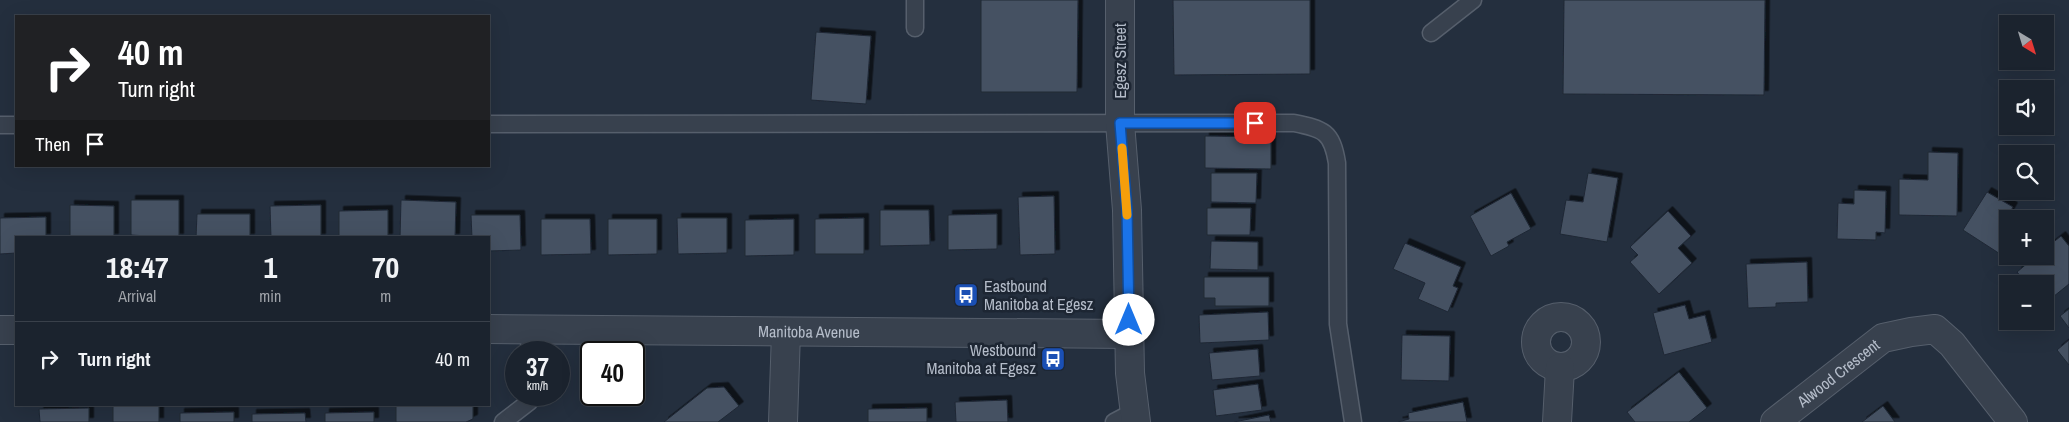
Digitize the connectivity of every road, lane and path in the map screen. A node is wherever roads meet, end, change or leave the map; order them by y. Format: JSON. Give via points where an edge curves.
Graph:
{"nodes":[{"id":1,"x":915,"y":0,"type":"edge"},
{"id":2,"x":1120,"y":0,"type":"edge"},
{"id":3,"x":1473,"y":0,"type":"edge"},
{"id":4,"x":915,"y":28,"type":"dead end"},
{"id":5,"x":1430,"y":33,"type":"dead end"},
{"id":6,"x":1120,"y":123,"type":"junction"},
{"id":7,"x":490,"y":124,"type":"edge"},
{"id":8,"x":0,"y":125,"type":"edge"},
{"id":9,"x":15,"y":125,"type":"edge"},
{"id":10,"x":490,"y":329,"type":"edge"},
{"id":11,"x":0,"y":330,"type":"edge"},
{"id":12,"x":15,"y":330,"type":"edge"},
{"id":13,"x":786,"y":332,"type":"junction"},
{"id":14,"x":1129,"y":334,"type":"junction"},
{"id":15,"x":529,"y":341,"type":"edge"},
{"id":16,"x":1560,"y":368,"type":"dead end"},
{"id":17,"x":524,"y":406,"type":"edge"},
{"id":18,"x":1128,"y":419,"type":"edge"},
{"id":19,"x":503,"y":422,"type":"edge"},
{"id":20,"x":783,"y":422,"type":"edge"},
{"id":21,"x":1353,"y":422,"type":"edge"},
{"id":22,"x":1557,"y":422,"type":"edge"},
{"id":23,"x":1775,"y":422,"type":"edge"},
{"id":24,"x":2013,"y":422,"type":"edge"}],
"edges":[{"from":1,"to":4,"type":"lane"},
{"from":2,"to":6,"type":"street","name":"Egesz Street"},
{"from":3,"to":5,"type":"lane"},
{"from":6,"to":7,"type":"lane"},
{"from":6,"to":14,"type":"street","name":"Egesz Street","via":[[1127,210]]},
{"from":6,"to":21,"type":"lane","via":[[1294,123],[1313,127],[1334,143],[1337,163],[1338,324]]},
{"from":8,"to":9,"type":"lane"},
{"from":10,"to":15,"type":"street","name":"Manitoba Avenue"},
{"from":11,"to":12,"type":"street"},
{"from":13,"to":14,"type":"street","name":"Manitoba Avenue"},
{"from":13,"to":15,"type":"street","name":"Manitoba Avenue"},
{"from":13,"to":20,"type":"street"},
{"from":14,"to":18,"type":"street","name":"Egesz Street"},
{"from":16,"to":22,"type":"street"},
{"from":17,"to":19,"type":"lane"},
{"from":23,"to":24,"type":"street","name":"Alwood Crescent","via":[[1883,338],[1935,329],[1952,344]]}]}
